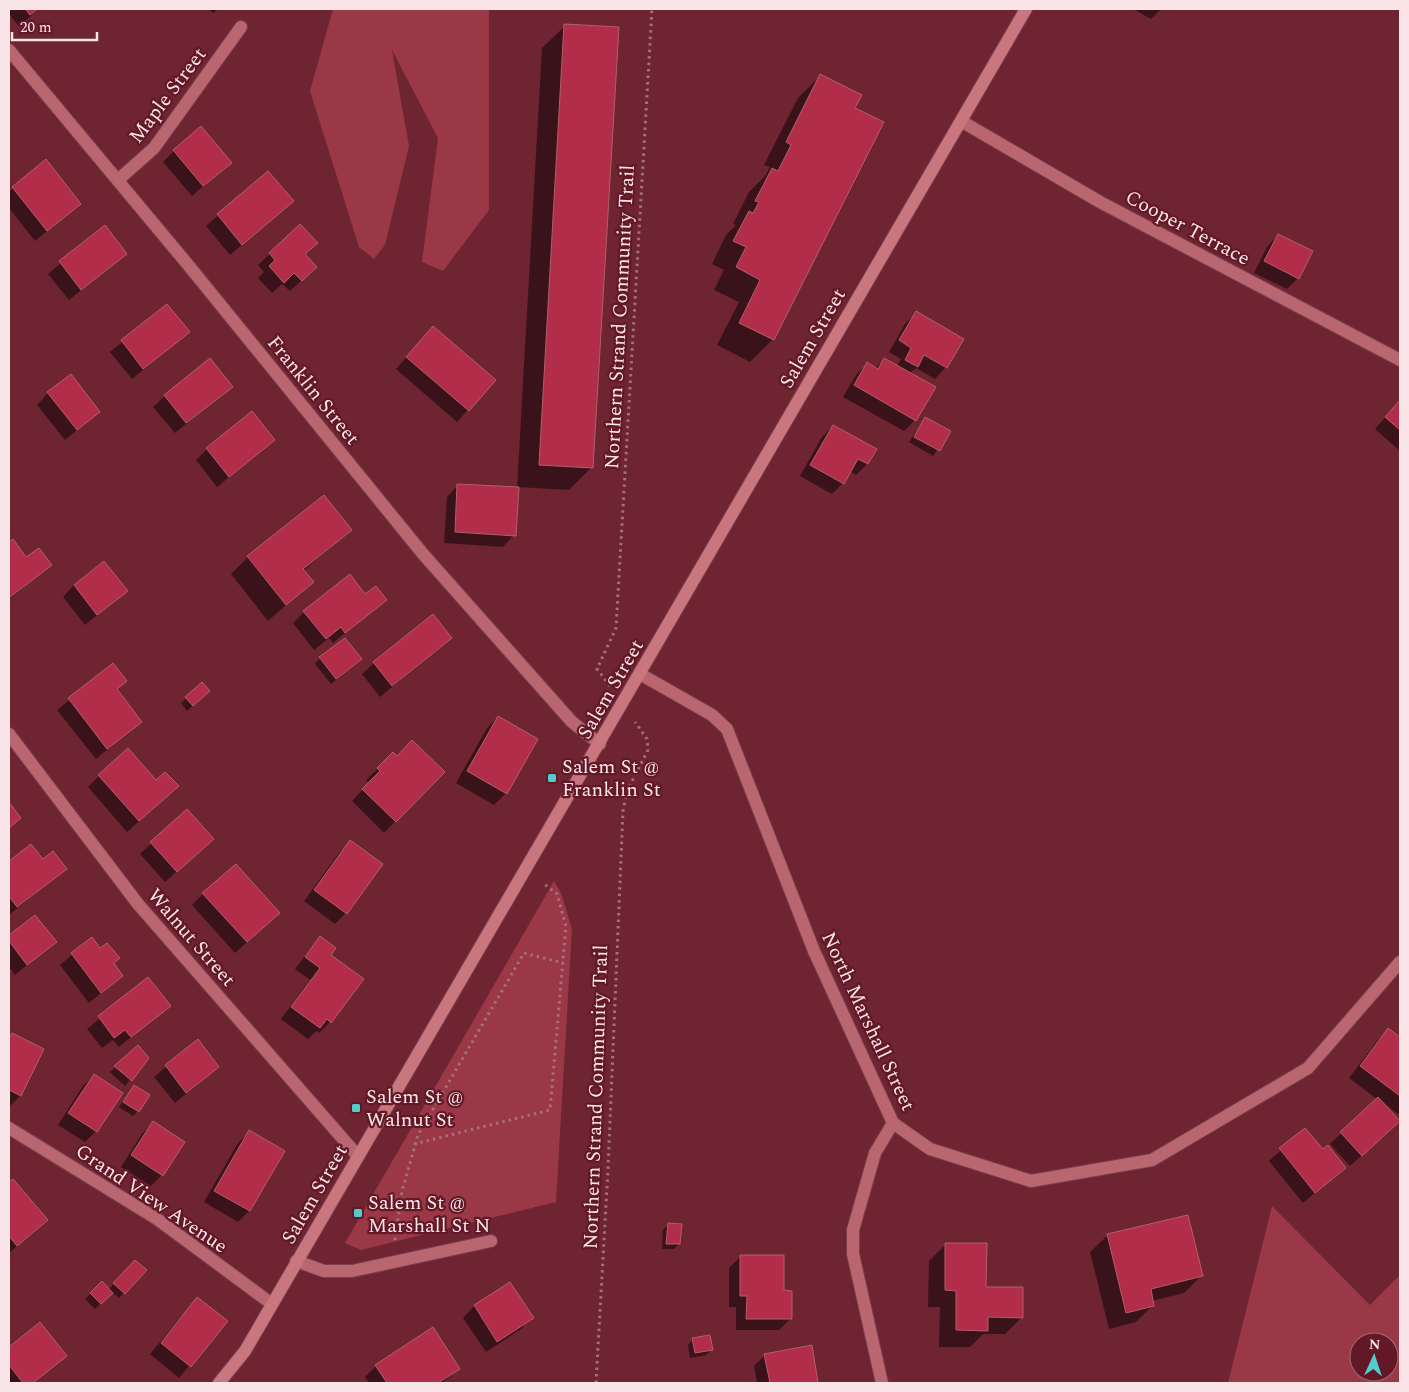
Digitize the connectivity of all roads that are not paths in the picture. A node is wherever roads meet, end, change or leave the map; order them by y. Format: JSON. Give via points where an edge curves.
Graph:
{"nodes":[{"id":1,"x":1026,"y":9,"type":"edge"},
{"id":2,"x":240,"y":27,"type":"dead end"},
{"id":3,"x":9,"y":50,"type":"edge"},
{"id":4,"x":961,"y":121,"type":"junction"},
{"id":5,"x":118,"y":180,"type":"junction"},
{"id":6,"x":1400,"y":360,"type":"edge"},
{"id":7,"x":640,"y":674,"type":"junction"},
{"id":8,"x":9,"y":734,"type":"edge"},
{"id":9,"x":600,"y":744,"type":"junction"},
{"id":10,"x":1400,"y":962,"type":"edge"},
{"id":11,"x":893,"y":1124,"type":"junction"},
{"id":12,"x":9,"y":1128,"type":"edge"},
{"id":13,"x":357,"y":1155,"type":"junction"},
{"id":14,"x":491,"y":1241,"type":"dead end"},
{"id":15,"x":296,"y":1261,"type":"junction"},
{"id":16,"x":272,"y":1304,"type":"junction"},
{"id":17,"x":219,"y":1383,"type":"edge"},
{"id":18,"x":882,"y":1383,"type":"edge"}],
"edges":[{"from":1,"to":4,"type":"main road","name":"Salem Street"},
{"from":2,"to":5,"type":"street","name":"Maple Street","via":[[154,148]]},
{"from":3,"to":5,"type":"street","name":"Franklin Street"},
{"from":4,"to":6,"type":"street","name":"Cooper Terrace","via":[[1100,202]]},
{"from":4,"to":7,"type":"main road","name":"Salem Street"},
{"from":5,"to":9,"type":"street","name":"Franklin Street","via":[[423,554],[572,722]]},
{"from":7,"to":9,"type":"main road","name":"Salem Street"},
{"from":7,"to":11,"type":"street","name":"North Marshall Street","via":[[712,714],[727,729],[814,951]]},
{"from":8,"to":13,"type":"street","name":"Walnut Street","via":[[138,904]]},
{"from":9,"to":13,"type":"main road","name":"Salem Street"},
{"from":10,"to":11,"type":"street","name":"North Marshall Street","via":[[1308,1068],[1152,1160],[1031,1181],[930,1149]]},
{"from":11,"to":18,"type":"street","via":[[875,1153],[853,1230],[854,1254]]},
{"from":12,"to":16,"type":"street","name":"Grand View Avenue","via":[[157,1219]]},
{"from":13,"to":15,"type":"main road","name":"Salem Street"},
{"from":14,"to":15,"type":"street","via":[[345,1272],[316,1269]]},
{"from":15,"to":16,"type":"main road","name":"Salem Street"},
{"from":16,"to":17,"type":"main road","name":"Salem Street","via":[[245,1351]]}]}
